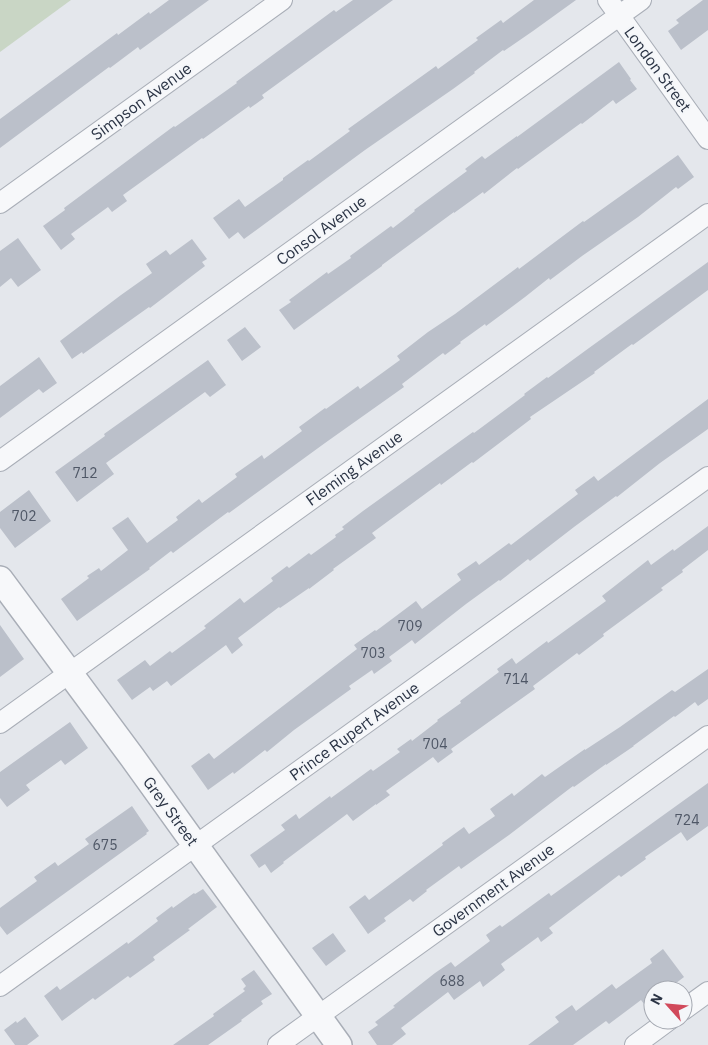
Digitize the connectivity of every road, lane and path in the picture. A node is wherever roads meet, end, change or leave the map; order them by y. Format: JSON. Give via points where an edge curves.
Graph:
{"nodes":[{"id":1,"x":282,"y":0,"type":"edge"},
{"id":2,"x":641,"y":0,"type":"edge"},
{"id":3,"x":614,"y":8,"type":"edge"},
{"id":4,"x":708,"y":139,"type":"edge"},
{"id":5,"x":0,"y":203,"type":"edge"},
{"id":6,"x":708,"y":214,"type":"edge"},
{"id":7,"x":0,"y":461,"type":"edge"},
{"id":8,"x":708,"y":476,"type":"edge"},
{"id":9,"x":0,"y":579,"type":"edge"},
{"id":10,"x":70,"y":673,"type":"junction"},
{"id":11,"x":0,"y":723,"type":"edge"},
{"id":12,"x":708,"y":736,"type":"edge"},
{"id":13,"x":195,"y":845,"type":"junction"},
{"id":14,"x":0,"y":986,"type":"edge"},
{"id":15,"x":708,"y":992,"type":"edge"},
{"id":16,"x":693,"y":1003,"type":"edge"},
{"id":17,"x":319,"y":1016,"type":"junction"},
{"id":18,"x":655,"y":1030,"type":"edge"},
{"id":19,"x":278,"y":1045,"type":"edge"},
{"id":20,"x":340,"y":1045,"type":"edge"},
{"id":21,"x":634,"y":1045,"type":"edge"}],
"edges":[{"from":1,"to":5,"type":"street","name":"Simpson Avenue"},
{"from":2,"to":3,"type":"street","name":"Consol Avenue"},
{"from":3,"to":4,"type":"street","name":"London Street"},
{"from":3,"to":7,"type":"street","name":"Consol Avenue"},
{"from":6,"to":10,"type":"street","name":"Fleming Avenue"},
{"from":8,"to":13,"type":"street","name":"Prince Rupert Avenue"},
{"from":9,"to":10,"type":"street","name":"Grey Street"},
{"from":10,"to":11,"type":"street","name":"Fleming Avenue"},
{"from":10,"to":13,"type":"street","name":"Grey Street"},
{"from":12,"to":17,"type":"street","name":"Government Avenue"},
{"from":13,"to":14,"type":"street","name":"Prince Rupert Avenue"},
{"from":13,"to":17,"type":"street","name":"Grey Street"},
{"from":15,"to":16,"type":"street"},
{"from":17,"to":19,"type":"street","name":"Government Avenue"},
{"from":17,"to":20,"type":"street","name":"Grey Street"},
{"from":18,"to":21,"type":"street"}]}
